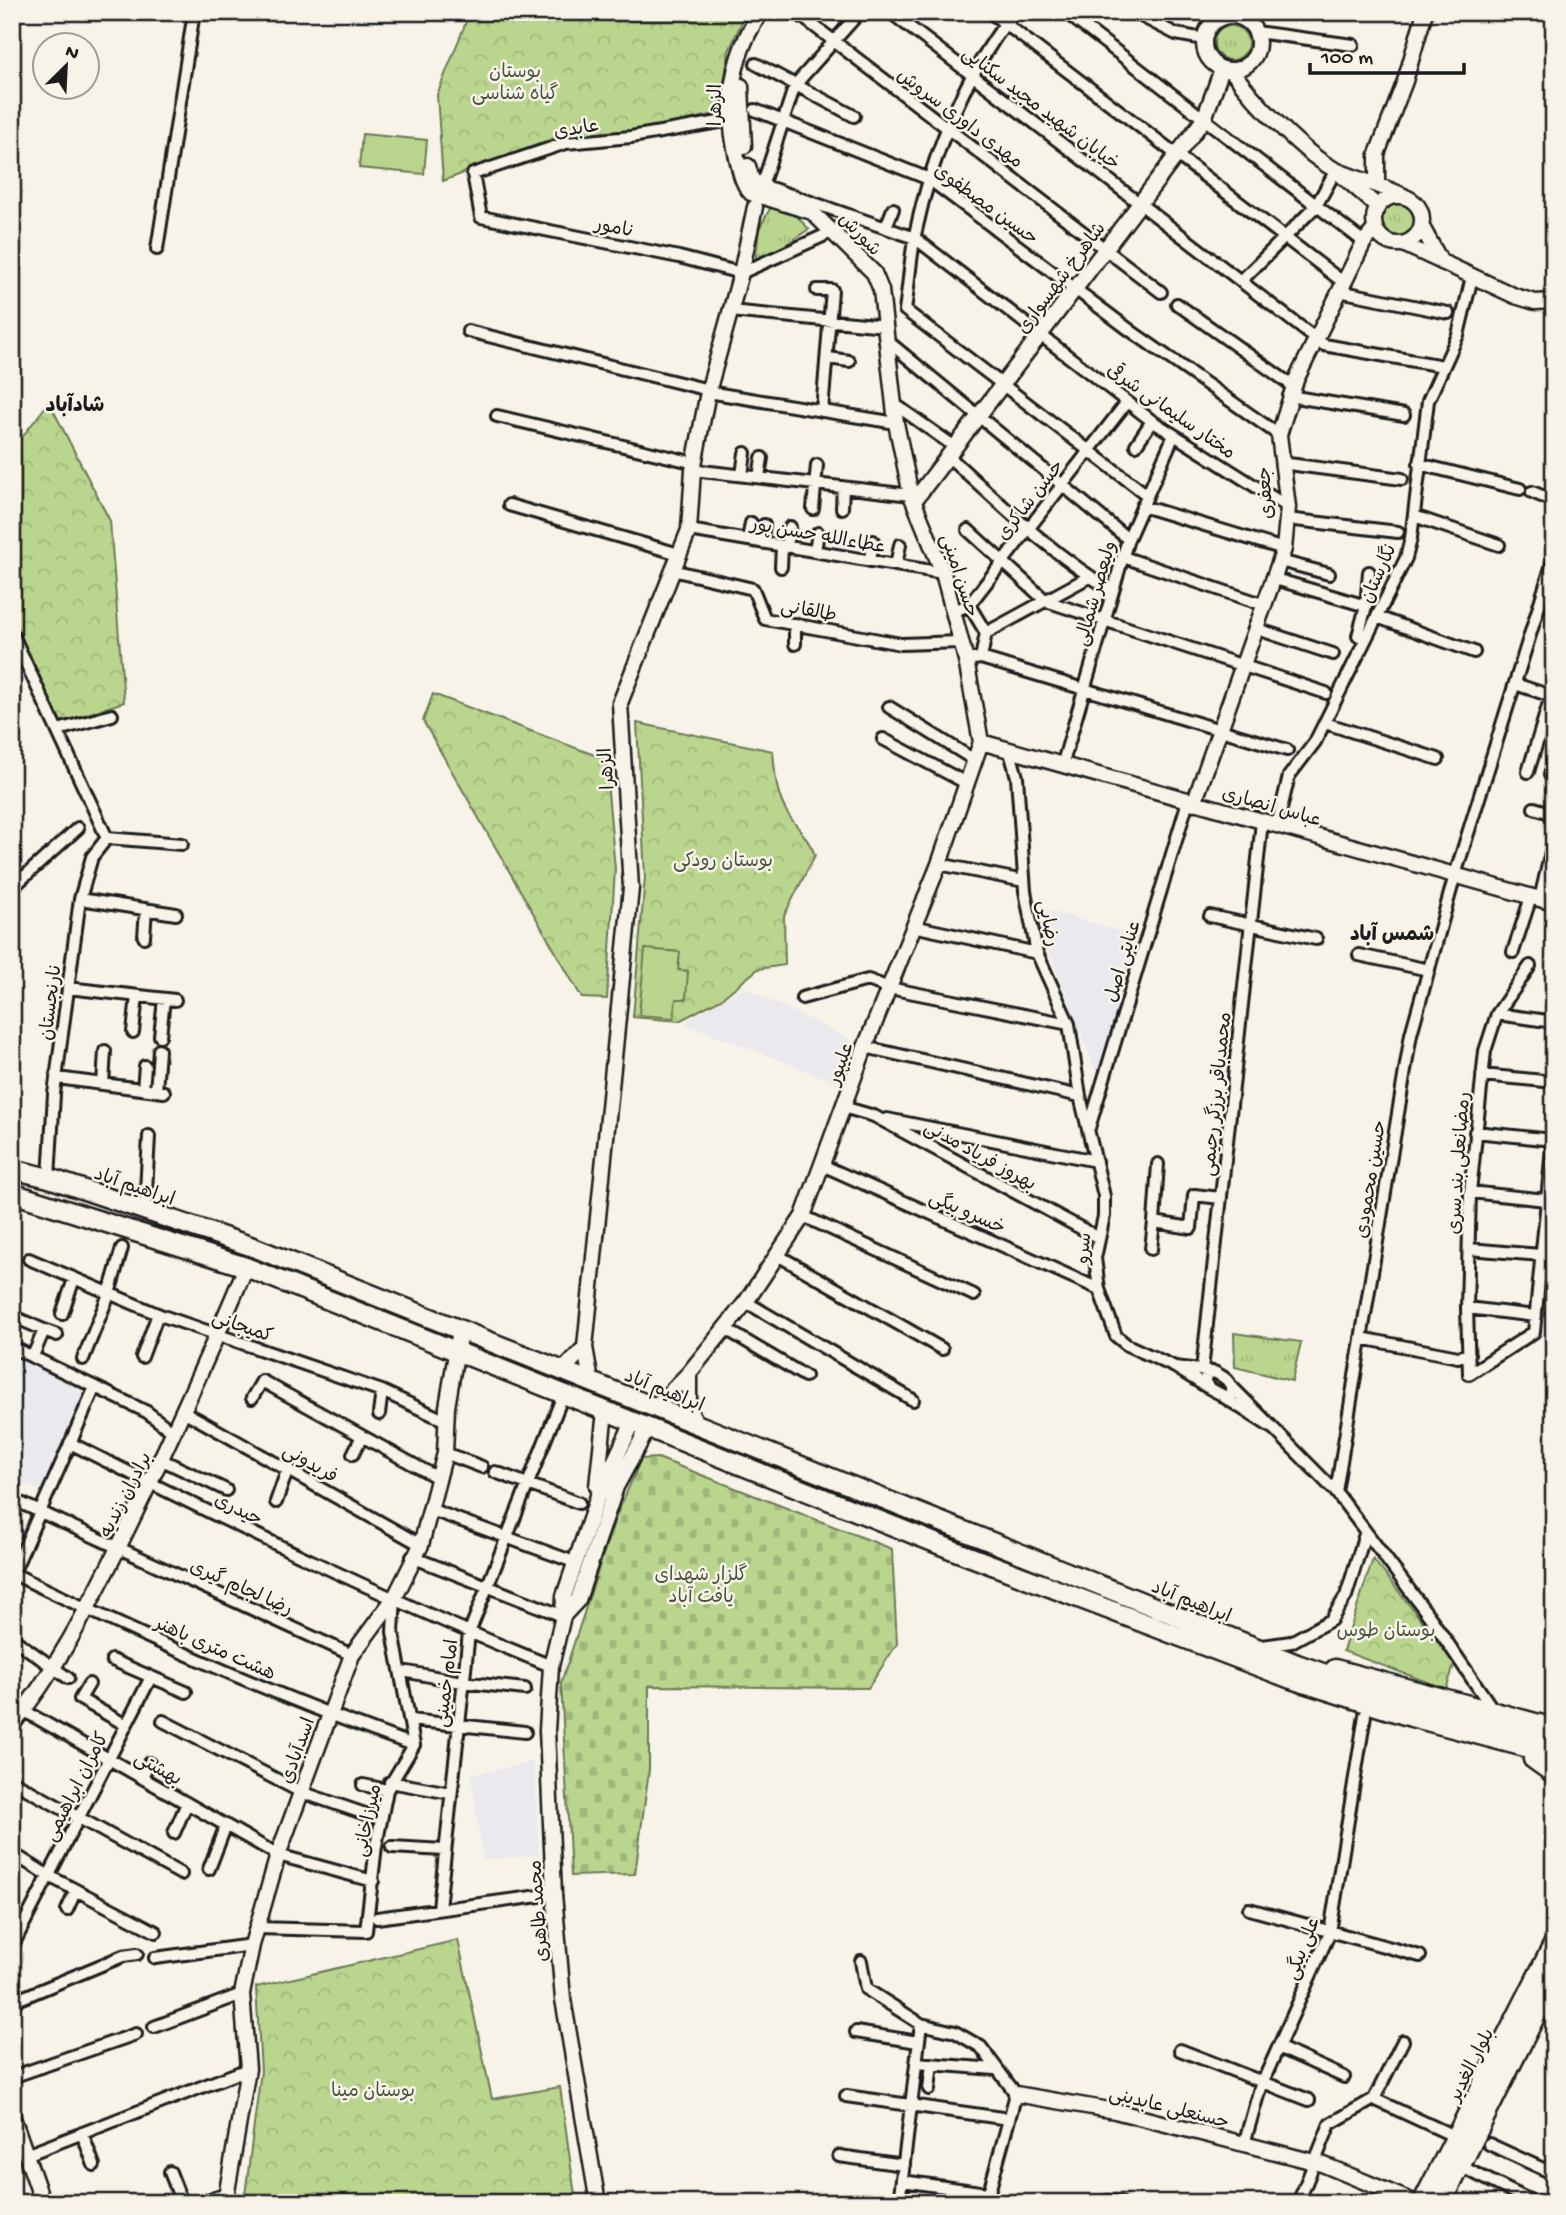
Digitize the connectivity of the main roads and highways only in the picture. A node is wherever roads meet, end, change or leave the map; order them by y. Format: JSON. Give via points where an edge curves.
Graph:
{"nodes":[{"id":1,"x":12,"y":1169,"type":"edge"},
{"id":2,"x":12,"y":1192,"type":"edge"},
{"id":3,"x":887,"y":1500,"type":"junction"},
{"id":4,"x":879,"y":1521,"type":"junction"},
{"id":5,"x":1294,"y":1672,"type":"junction"},
{"id":6,"x":1548,"y":1749,"type":"edge"},
{"id":7,"x":1554,"y":1774,"type":"edge"},
{"id":8,"x":1554,"y":1944,"type":"edge"},
{"id":9,"x":1554,"y":1979,"type":"edge"},
{"id":10,"x":1547,"y":2010,"type":"edge"},
{"id":11,"x":1422,"y":2203,"type":"edge"},
{"id":12,"x":1442,"y":2203,"type":"edge"}],
"edges":[{"from":1,"to":3,"type":"main road","name":"ابراهیم آباد","via":[[253,1247]]},
{"from":2,"to":4,"type":"main road","name":"ابراهیم آباد","via":[[246,1267]]},
{"from":3,"to":4,"type":"main road"},
{"from":3,"to":5,"type":"main road","name":"ابراهیم آباد","via":[[1250,1646]]},
{"from":4,"to":5,"type":"main road","name":"ابراهیم آباد"},
{"from":5,"to":6,"type":"main road","name":"ابراهیم آباد","via":[[1398,1713]]},
{"from":5,"to":6,"type":"main road","name":"ابراهیم آباد","via":[[1318,1696],[1366,1715]]},
{"from":5,"to":6,"type":"main road","name":"ابراهیم آباد","via":[[1360,1674],[1494,1712]]},
{"from":6,"to":7,"type":"main road"},
{"from":8,"to":11,"type":"main road","name":"بلوار الغدیر"},
{"from":9,"to":10,"type":"main road","name":"بلوار الغدیر"},
{"from":10,"to":12,"type":"main road","name":"بلوار الغدیر"}]}
